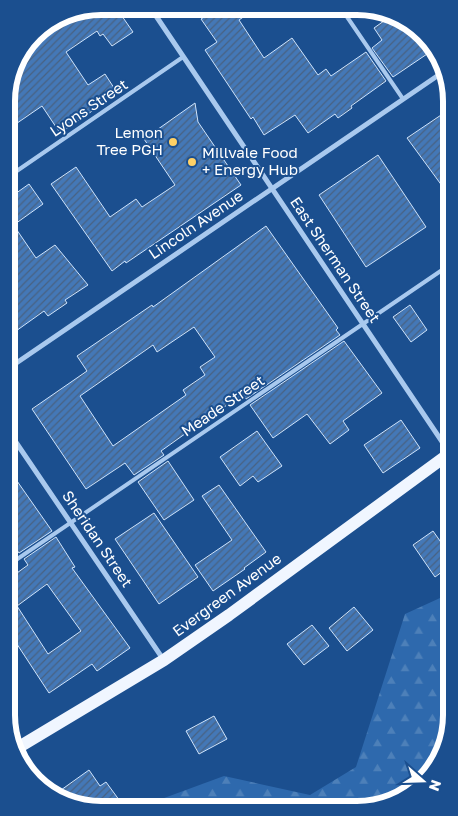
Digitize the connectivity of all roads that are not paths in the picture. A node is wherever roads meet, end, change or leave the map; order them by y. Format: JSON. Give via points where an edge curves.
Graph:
{"nodes":[{"id":1,"x":346,"y":15,"type":"edge"},
{"id":2,"x":156,"y":16,"type":"edge"},
{"id":3,"x":183,"y":57,"type":"junction"},
{"id":4,"x":439,"y":75,"type":"edge"},
{"id":5,"x":403,"y":99,"type":"junction"},
{"id":6,"x":15,"y":172,"type":"edge"},
{"id":7,"x":272,"y":188,"type":"junction"},
{"id":8,"x":443,"y":269,"type":"edge"},
{"id":9,"x":363,"y":324,"type":"junction"},
{"id":10,"x":15,"y":364,"type":"edge"},
{"id":11,"x":15,"y":441,"type":"edge"},
{"id":12,"x":443,"y":443,"type":"edge"},
{"id":13,"x":443,"y":458,"type":"edge"},
{"id":14,"x":71,"y":523,"type":"junction"},
{"id":15,"x":15,"y":561,"type":"edge"},
{"id":16,"x":164,"y":660,"type":"junction"},
{"id":17,"x":21,"y":746,"type":"edge"}],
"edges":[{"from":1,"to":5,"type":"lane"},
{"from":2,"to":3,"type":"street","name":"East Sherman Street"},
{"from":3,"to":6,"type":"lane","name":"Lyons Street"},
{"from":3,"to":7,"type":"street","name":"East Sherman Street"},
{"from":4,"to":5,"type":"street","name":"Lincoln Avenue"},
{"from":5,"to":7,"type":"street","name":"Lincoln Avenue"},
{"from":7,"to":9,"type":"street","name":"East Sherman Street"},
{"from":7,"to":10,"type":"street","name":"Lincoln Avenue"},
{"from":8,"to":9,"type":"lane","name":"Meade Street"},
{"from":9,"to":12,"type":"street","name":"East Sherman Street"},
{"from":9,"to":14,"type":"lane","name":"Meade Street"},
{"from":11,"to":14,"type":"street","name":"Sheridan Street"},
{"from":13,"to":16,"type":"main road","name":"Evergreen Avenue"},
{"from":14,"to":15,"type":"lane","name":"Meade Street"},
{"from":14,"to":16,"type":"street","name":"Sheridan Street"},
{"from":16,"to":17,"type":"main road","name":"Evergreen Avenue"}]}
